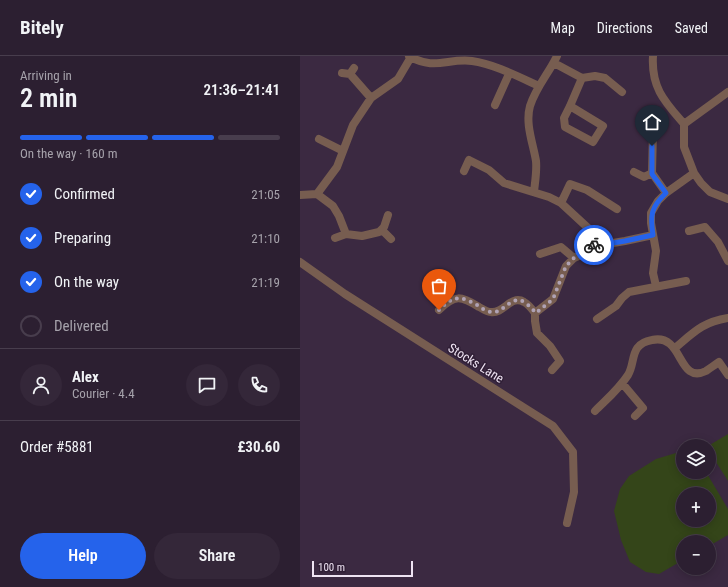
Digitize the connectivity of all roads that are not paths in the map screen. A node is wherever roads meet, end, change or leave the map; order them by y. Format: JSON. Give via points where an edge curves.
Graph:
{"nodes":[{"id":1,"x":654,"y":56,"type":"edge"},
{"id":2,"x":410,"y":57,"type":"edge"},
{"id":3,"x":555,"y":59,"type":"edge"},
{"id":4,"x":484,"y":60,"type":"edge"},
{"id":5,"x":349,"y":72,"type":"dead end"},
{"id":6,"x":509,"y":74,"type":"junction"},
{"id":7,"x":582,"y":78,"type":"junction"},
{"id":8,"x":539,"y":86,"type":"junction"},
{"id":9,"x":622,"y":92,"type":"dead end"},
{"id":10,"x":728,"y":92,"type":"edge"},
{"id":11,"x":371,"y":98,"type":"junction"},
{"id":12,"x":495,"y":105,"type":"dead end"},
{"id":13,"x":570,"y":106,"type":"junction"},
{"id":14,"x":684,"y":124,"type":"junction"},
{"id":15,"x":653,"y":132,"type":"dead end"},
{"id":16,"x":319,"y":139,"type":"dead end"},
{"id":17,"x":343,"y":151,"type":"junction"},
{"id":18,"x":464,"y":171,"type":"dead end"},
{"id":19,"x":634,"y":172,"type":"dead end"},
{"id":20,"x":694,"y":173,"type":"junction"},
{"id":21,"x":652,"y":174,"type":"junction"},
{"id":22,"x":534,"y":192,"type":"junction"},
{"id":23,"x":666,"y":193,"type":"junction"},
{"id":24,"x":317,"y":194,"type":"junction"},
{"id":25,"x":300,"y":195,"type":"edge"},
{"id":26,"x":728,"y":199,"type":"edge"},
{"id":27,"x":561,"y":203,"type":"junction"},
{"id":28,"x":617,"y":209,"type":"dead end"},
{"id":29,"x":388,"y":215,"type":"dead end"},
{"id":30,"x":382,"y":230,"type":"junction"},
{"id":31,"x":689,"y":231,"type":"dead end"},
{"id":32,"x":346,"y":234,"type":"junction"},
{"id":33,"x":653,"y":235,"type":"junction"},
{"id":34,"x":335,"y":238,"type":"dead end"},
{"id":35,"x":391,"y":239,"type":"dead end"},
{"id":36,"x":600,"y":239,"type":"junction"},
{"id":37,"x":540,"y":254,"type":"dead end"},
{"id":38,"x":574,"y":258,"type":"junction"},
{"id":39,"x":728,"y":261,"type":"edge"},
{"id":40,"x":300,"y":262,"type":"edge"},
{"id":41,"x":686,"y":281,"type":"dead end"},
{"id":42,"x":656,"y":286,"type":"junction"},
{"id":43,"x":439,"y":310,"type":"dead end"},
{"id":44,"x":536,"y":313,"type":"junction"},
{"id":45,"x":728,"y":318,"type":"edge"},
{"id":46,"x":597,"y":319,"type":"dead end"},
{"id":47,"x":674,"y":348,"type":"junction"},
{"id":48,"x":552,"y":370,"type":"dead end"},
{"id":49,"x":728,"y":375,"type":"edge"},
{"id":50,"x":622,"y":383,"type":"junction"},
{"id":51,"x":595,"y":411,"type":"dead end"},
{"id":52,"x":635,"y":416,"type":"dead end"},
{"id":53,"x":567,"y":523,"type":"dead end"}],
"edges":[{"from":1,"to":14,"type":"street","via":[[658,91]]},
{"from":2,"to":4,"type":"street","via":[[438,64]]},
{"from":2,"to":11,"type":"street","via":[[398,79]]},
{"from":3,"to":7,"type":"street"},
{"from":3,"to":8,"type":"street"},
{"from":4,"to":6,"type":"street"},
{"from":5,"to":11,"type":"street"},
{"from":6,"to":8,"type":"street"},
{"from":6,"to":12,"type":"street"},
{"from":7,"to":9,"type":"street","via":[[605,78]]},
{"from":7,"to":13,"type":"street"},
{"from":8,"to":22,"type":"street","via":[[528,116],[536,162]]},
{"from":10,"to":14,"type":"street"},
{"from":11,"to":17,"type":"street","via":[[353,125]]},
{"from":13,"to":13,"type":"street","via":[[564,118],[566,127],[593,142],[603,126]]},
{"from":14,"to":20,"type":"street","via":[[684,147]]},
{"from":15,"to":21,"type":"street"},
{"from":16,"to":17,"type":"street"},
{"from":17,"to":24,"type":"street","via":[[337,168]]},
{"from":18,"to":22,"type":"street","via":[[469,160],[489,170],[504,183]]},
{"from":19,"to":21,"type":"street","via":[[644,177]]},
{"from":20,"to":23,"type":"street"},
{"from":20,"to":26,"type":"street","via":[[710,192]]},
{"from":21,"to":23,"type":"street"},
{"from":22,"to":27,"type":"street"},
{"from":23,"to":33,"type":"street","via":[[651,213]]},
{"from":24,"to":25,"type":"street"},
{"from":24,"to":32,"type":"street","via":[[333,206]]},
{"from":27,"to":28,"type":"street","via":[[570,184],[586,190]]},
{"from":27,"to":36,"type":"street"},
{"from":29,"to":30,"type":"street"},
{"from":30,"to":32,"type":"street","via":[[362,236]]},
{"from":30,"to":35,"type":"street"},
{"from":31,"to":39,"type":"street","via":[[705,227],[718,242]]},
{"from":32,"to":34,"type":"street"},
{"from":33,"to":36,"type":"street","via":[[613,243]]},
{"from":33,"to":42,"type":"street","via":[[656,251],[653,273]]},
{"from":36,"to":38,"type":"street","via":[[587,252]]},
{"from":37,"to":38,"type":"street","via":[[561,247]]},
{"from":38,"to":44,"type":"street","via":[[566,266],[553,299]]},
{"from":40,"to":53,"type":"street","name":"Stocks Lane","via":[[345,294],[553,426],[573,452],[574,492]]},
{"from":41,"to":42,"type":"street"},
{"from":42,"to":46,"type":"street","via":[[629,292],[616,306]]},
{"from":43,"to":44,"type":"street","via":[[448,301],[459,298],[492,312],[500,310],[511,301],[524,301]]},
{"from":44,"to":48,"type":"street","via":[[537,332],[563,362]]},
{"from":45,"to":47,"type":"street","via":[[713,321],[699,328]]},
{"from":47,"to":49,"type":"street","via":[[691,372],[706,371],[719,362]]},
{"from":47,"to":50,"type":"street","via":[[667,341],[659,339],[642,344],[636,350],[629,374]]},
{"from":50,"to":51,"type":"street"},
{"from":50,"to":52,"type":"street","via":[[643,408]]}]}
